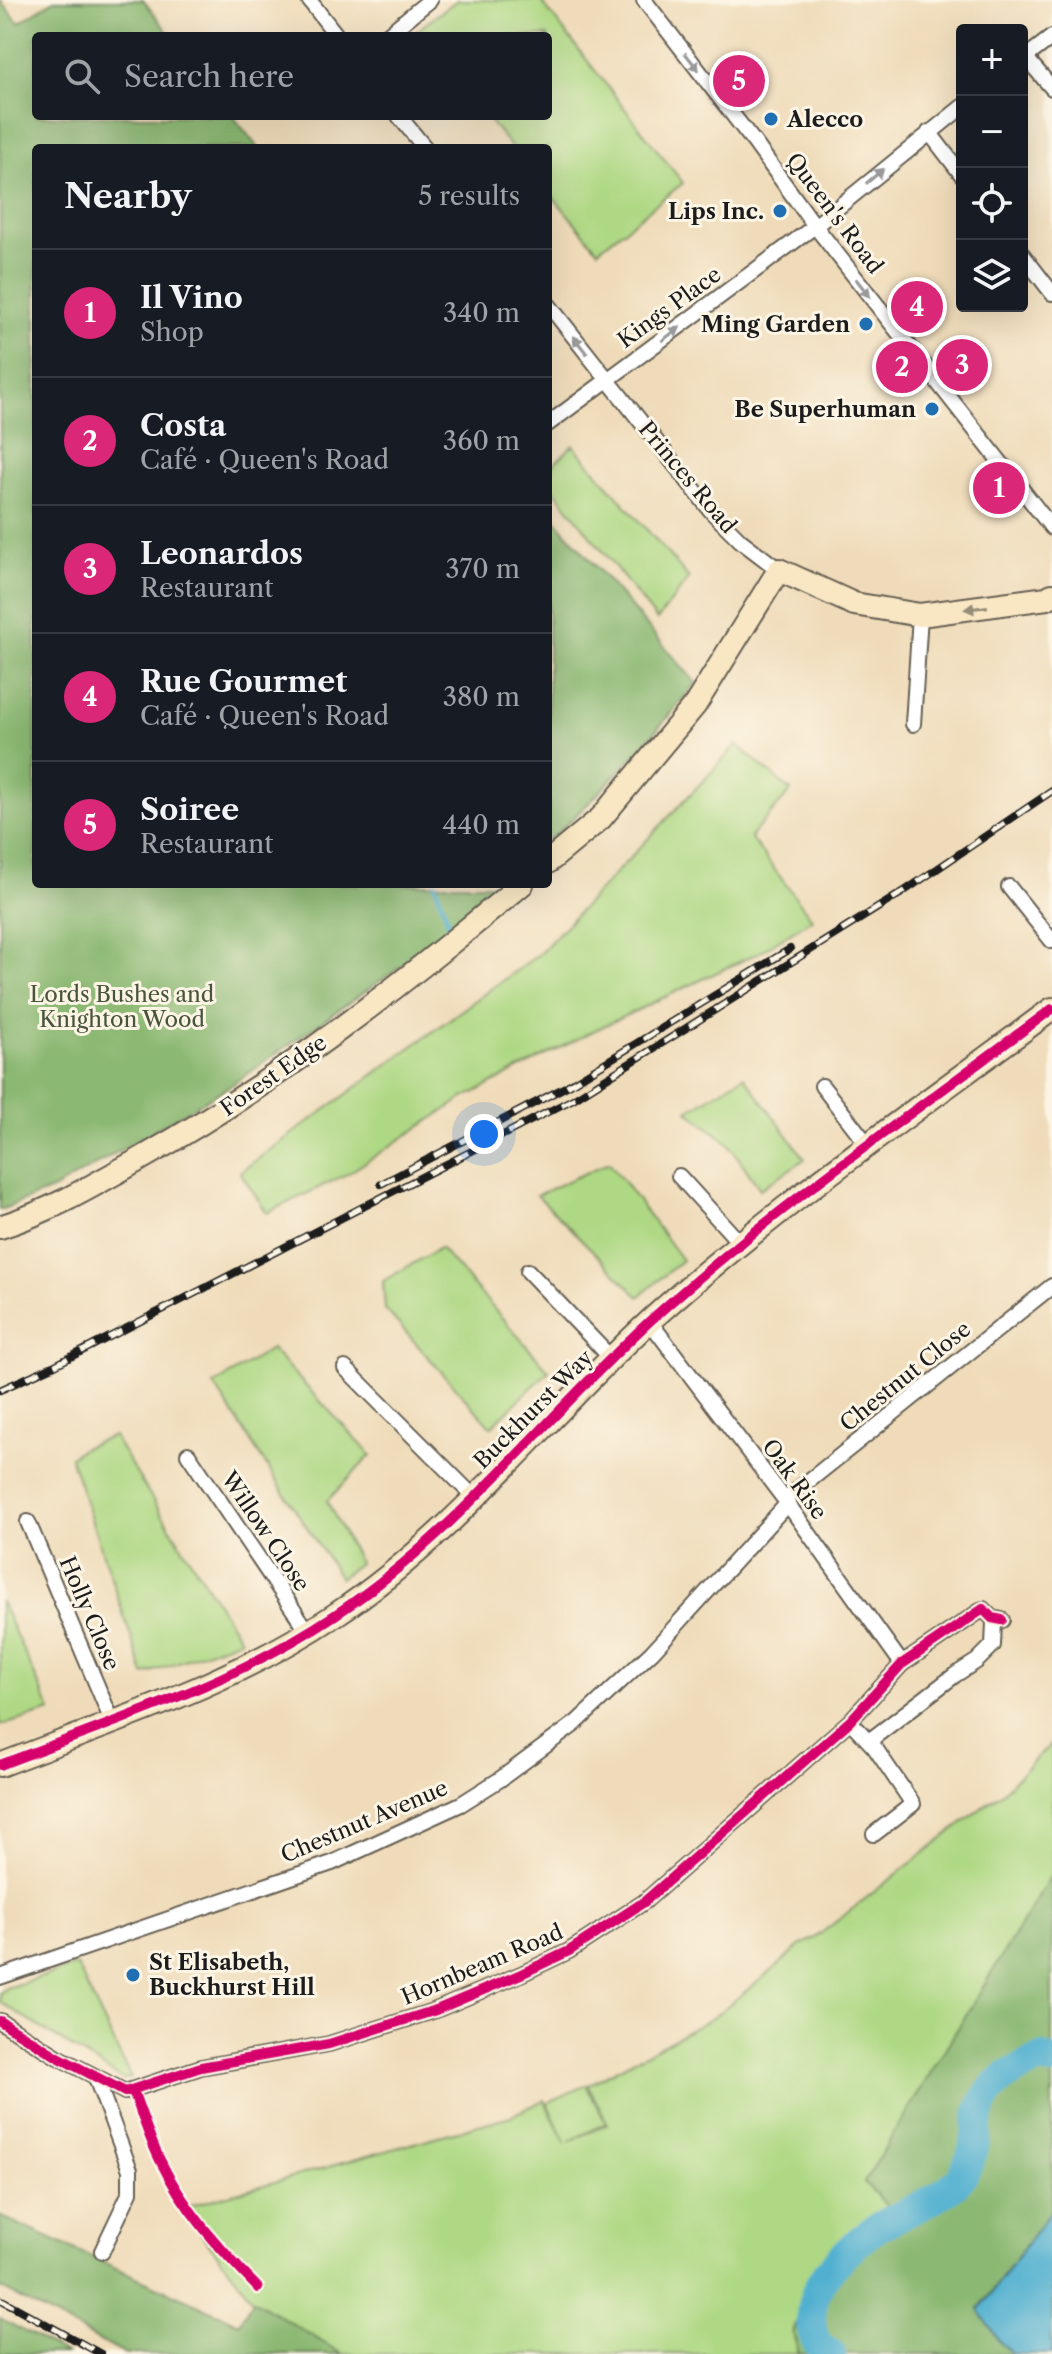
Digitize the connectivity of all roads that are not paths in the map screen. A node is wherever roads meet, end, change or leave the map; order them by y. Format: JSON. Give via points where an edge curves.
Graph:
{"nodes":[{"id":1,"x":309,"y":0,"type":"edge"},
{"id":2,"x":430,"y":0,"type":"edge"},
{"id":3,"x":644,"y":0,"type":"edge"},
{"id":4,"x":333,"y":32,"type":"edge"},
{"id":5,"x":391,"y":32,"type":"edge"},
{"id":6,"x":1052,"y":37,"type":"edge"},
{"id":7,"x":1028,"y":56,"type":"edge"},
{"id":8,"x":1028,"y":63,"type":"edge"},
{"id":9,"x":1052,"y":88,"type":"edge"},
{"id":10,"x":956,"y":112,"type":"edge"},
{"id":11,"x":402,"y":120,"type":"edge"},
{"id":12,"x":929,"y":132,"type":"junction"},
{"id":13,"x":422,"y":144,"type":"edge"},
{"id":14,"x":957,"y":168,"type":"edge"},
{"id":15,"x":815,"y":226,"type":"junction"},
{"id":16,"x":1028,"y":262,"type":"edge"},
{"id":17,"x":1052,"y":293,"type":"edge"},
{"id":18,"x":552,"y":309,"type":"edge"},
{"id":19,"x":607,"y":378,"type":"junction"},
{"id":20,"x":552,"y":421,"type":"edge"},
{"id":21,"x":1052,"y":528,"type":"edge"},
{"id":22,"x":779,"y":570,"type":"junction"},
{"id":23,"x":1052,"y":595,"type":"edge"},
{"id":24,"x":920,"y":615,"type":"junction"},
{"id":25,"x":913,"y":724,"type":"dead end"},
{"id":26,"x":552,"y":859,"type":"edge"},
{"id":27,"x":1009,"y":887,"type":"dead end"},
{"id":28,"x":517,"y":888,"type":"edge"},
{"id":29,"x":1052,"y":941,"type":"edge"},
{"id":30,"x":1052,"y":1009,"type":"edge"},
{"id":31,"x":822,"y":1086,"type":"dead end"},
{"id":32,"x":868,"y":1145,"type":"junction"},
{"id":33,"x":679,"y":1176,"type":"dead end"},
{"id":34,"x":0,"y":1227,"type":"edge"},
{"id":35,"x":740,"y":1243,"type":"junction"},
{"id":36,"x":528,"y":1271,"type":"dead end"},
{"id":37,"x":1052,"y":1286,"type":"edge"},
{"id":38,"x":650,"y":1322,"type":"junction"},
{"id":39,"x":611,"y":1358,"type":"junction"},
{"id":40,"x":345,"y":1368,"type":"dead end"},
{"id":41,"x":188,"y":1454,"type":"dead end"},
{"id":42,"x":474,"y":1497,"type":"junction"},
{"id":43,"x":786,"y":1502,"type":"junction"},
{"id":44,"x":28,"y":1522,"type":"dead end"},
{"id":45,"x":309,"y":1633,"type":"junction"},
{"id":46,"x":902,"y":1664,"type":"junction"},
{"id":47,"x":112,"y":1721,"type":"junction"},
{"id":48,"x":850,"y":1721,"type":"junction"},
{"id":49,"x":869,"y":1741,"type":"junction"},
{"id":50,"x":0,"y":1765,"type":"edge"},
{"id":51,"x":874,"y":1834,"type":"dead end"},
{"id":52,"x":0,"y":1977,"type":"edge"},
{"id":53,"x":0,"y":2021,"type":"edge"},
{"id":54,"x":96,"y":2078,"type":"junction"},
{"id":55,"x":102,"y":2251,"type":"dead end"}],
"edges":[{"from":1,"to":4,"type":"street"},
{"from":2,"to":5,"type":"street"},
{"from":3,"to":15,"type":"street","name":"Queen's Road","one_way":true},
{"from":6,"to":7,"type":"street"},
{"from":8,"to":9,"type":"street"},
{"from":10,"to":12,"type":"street","name":"Kings Place"},
{"from":11,"to":13,"type":"street"},
{"from":12,"to":14,"type":"street"},
{"from":15,"to":12,"type":"street","name":"Kings Place","one_way":true},
{"from":19,"to":15,"type":"street","name":"Kings Place","one_way":true},
{"from":15,"to":21,"type":"street","name":"Queen's Road","one_way":true},
{"from":16,"to":17,"type":"street"},
{"from":19,"to":18,"type":"street","name":"Princes Road","one_way":true},
{"from":19,"to":20,"type":"street","name":"Kings Place"},
{"from":19,"to":22,"type":"street","name":"Princes Road","via":[[712,512]]},
{"from":22,"to":24,"type":"street","name":"Princes Road","via":[[854,604]]},
{"from":22,"to":26,"type":"street","via":[[695,705],[601,818]]},
{"from":23,"to":24,"type":"street","name":"Princes Road","one_way":true},
{"from":24,"to":25,"type":"street"},
{"from":27,"to":29,"type":"street"},
{"from":28,"to":34,"type":"street","name":"Forest Edge","via":[[283,1072],[91,1187]]},
{"from":30,"to":32,"type":"street","name":"Buckhurst Way"},
{"from":31,"to":32,"type":"street"},
{"from":32,"to":35,"type":"street","name":"Buckhurst Way"},
{"from":33,"to":35,"type":"street"},
{"from":35,"to":38,"type":"street","name":"Buckhurst Way"},
{"from":36,"to":39,"type":"street"},
{"from":37,"to":43,"type":"street","name":"Chestnut Close"},
{"from":38,"to":39,"type":"street","name":"Buckhurst Way"},
{"from":38,"to":43,"type":"street","name":"Oak Rise"},
{"from":39,"to":42,"type":"street","name":"Buckhurst Way"},
{"from":40,"to":42,"type":"street"},
{"from":41,"to":45,"type":"street","name":"Willow Close"},
{"from":42,"to":45,"type":"street","name":"Buckhurst Way","via":[[401,1565]]},
{"from":43,"to":46,"type":"street","name":"Oak Rise"},
{"from":43,"to":52,"type":"street","name":"Chestnut Avenue","via":[[652,1652],[576,1723],[461,1804],[332,1863]]},
{"from":44,"to":47,"type":"street","name":"Holly Close"},
{"from":45,"to":47,"type":"street","name":"Buckhurst Way","via":[[239,1672]]},
{"from":46,"to":48,"type":"street","name":"Hornbeam Road"},
{"from":46,"to":49,"type":"street","name":"Hornbeam Road","via":[[983,1609],[997,1619],[993,1645],[977,1661]]},
{"from":47,"to":50,"type":"street","name":"Buckhurst Way"},
{"from":48,"to":49,"type":"street"},
{"from":48,"to":54,"type":"street","name":"Hornbeam Road","via":[[644,1902],[569,1951],[521,1974],[436,2010],[329,2044],[201,2067],[125,2092]]},
{"from":49,"to":51,"type":"street","via":[[913,1804]]},
{"from":53,"to":54,"type":"street","name":"Hornbeam Road"},
{"from":54,"to":55,"type":"street","via":[[130,2170],[130,2192]]}]}
